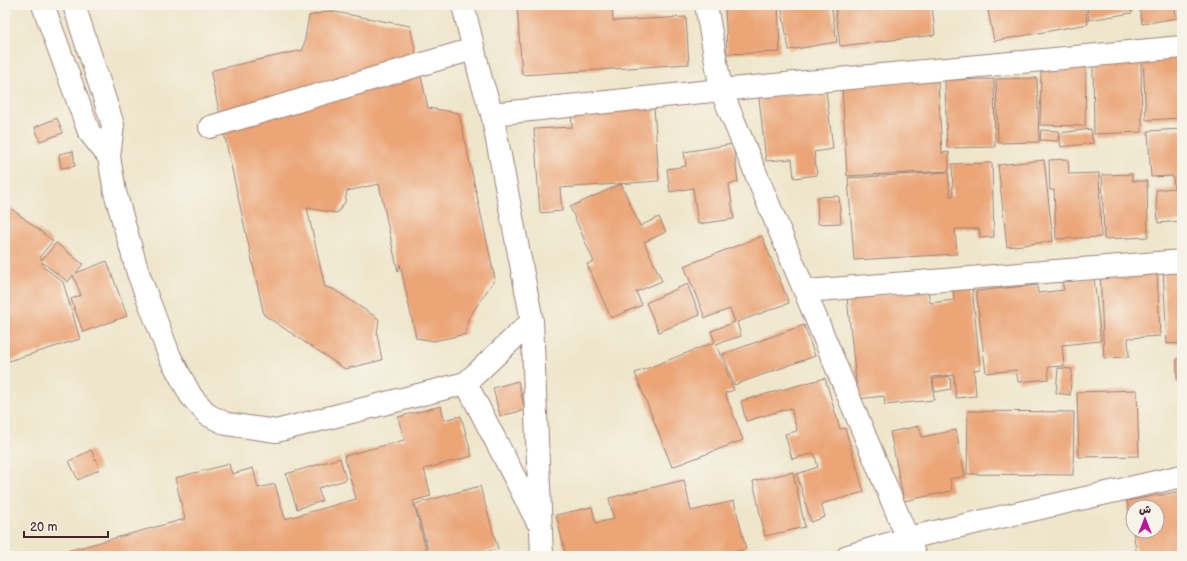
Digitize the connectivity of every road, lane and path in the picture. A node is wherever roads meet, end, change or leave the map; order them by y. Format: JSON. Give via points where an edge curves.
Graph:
{"nodes":[{"id":1,"x":43,"y":5,"type":"edge"},
{"id":2,"x":74,"y":5,"type":"edge"},
{"id":3,"x":463,"y":5,"type":"edge"},
{"id":4,"x":706,"y":5,"type":"edge"},
{"id":5,"x":1182,"y":47,"type":"edge"},
{"id":6,"x":473,"y":49,"type":"junction"},
{"id":7,"x":721,"y":90,"type":"junction"},
{"id":8,"x":492,"y":114,"type":"junction"},
{"id":9,"x":210,"y":127,"type":"dead end"},
{"id":10,"x":109,"y":157,"type":"junction"},
{"id":11,"x":1182,"y":261,"type":"edge"},
{"id":12,"x":806,"y":291,"type":"junction"},
{"id":13,"x":532,"y":321,"type":"junction"},
{"id":14,"x":466,"y":383,"type":"junction"},
{"id":15,"x":1182,"y":476,"type":"edge"},
{"id":16,"x":540,"y":526,"type":"junction"},
{"id":17,"x":912,"y":547,"type":"edge"},
{"id":18,"x":542,"y":556,"type":"edge"},
{"id":19,"x":848,"y":556,"type":"edge"}],
"edges":[{"from":1,"to":10,"type":"street","via":[[89,132]]},
{"from":2,"to":10,"type":"street","via":[[113,125]]},
{"from":3,"to":6,"type":"street"},
{"from":4,"to":7,"type":"street"},
{"from":5,"to":7,"type":"street"},
{"from":6,"to":8,"type":"street"},
{"from":6,"to":9,"type":"street"},
{"from":7,"to":8,"type":"street"},
{"from":7,"to":12,"type":"street"},
{"from":8,"to":13,"type":"street"},
{"from":10,"to":14,"type":"street","via":[[115,192],[138,273],[170,357],[191,396],[208,415],[227,424],[276,431]]},
{"from":11,"to":12,"type":"street"},
{"from":12,"to":17,"type":"street"},
{"from":13,"to":14,"type":"street"},
{"from":13,"to":16,"type":"street"},
{"from":14,"to":16,"type":"street"},
{"from":15,"to":17,"type":"street"},
{"from":16,"to":18,"type":"street"},
{"from":17,"to":19,"type":"street"}]}
